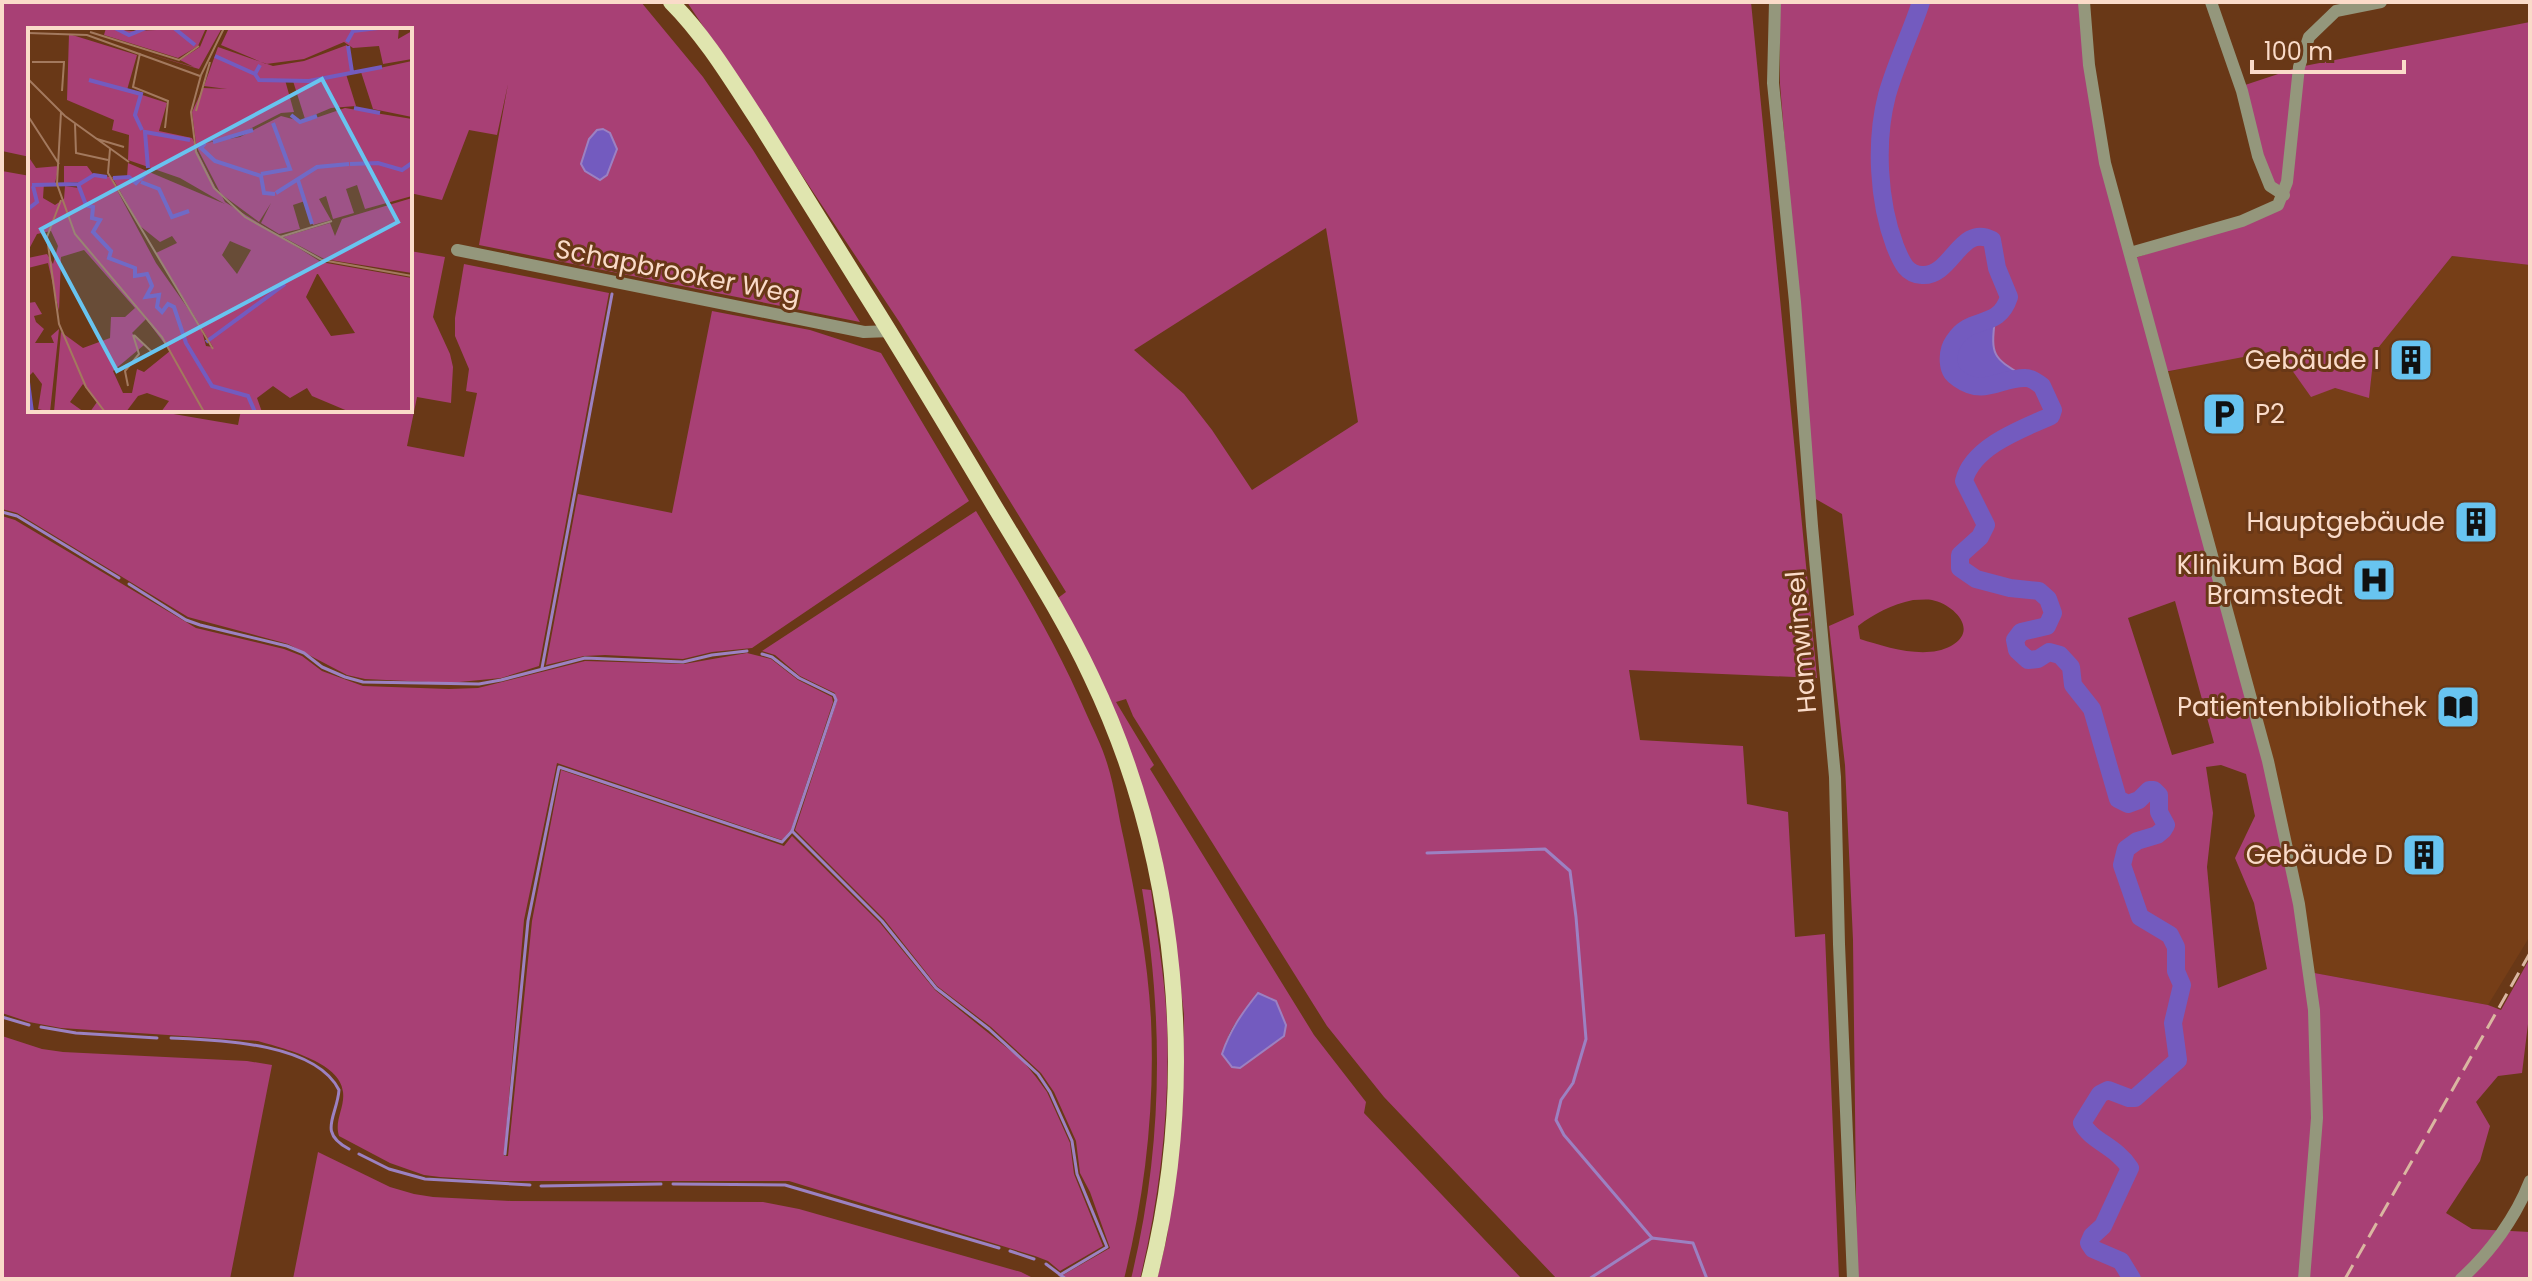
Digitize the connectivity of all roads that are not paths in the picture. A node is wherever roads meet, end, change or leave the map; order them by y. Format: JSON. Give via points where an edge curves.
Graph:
{"nodes":[{"id":1,"x":671,"y":2,"type":"edge"},
{"id":2,"x":1775,"y":2,"type":"edge"},
{"id":3,"x":2084,"y":2,"type":"edge"},
{"id":4,"x":2211,"y":2,"type":"edge"},
{"id":5,"x":2381,"y":2,"type":"edge"},
{"id":6,"x":2284,"y":195,"type":"junction"},
{"id":7,"x":457,"y":250,"type":"dead end"},
{"id":8,"x":2130,"y":253,"type":"junction"},
{"id":9,"x":891,"y":331,"type":"junction"},
{"id":10,"x":2530,"y":1181,"type":"edge"},
{"id":11,"x":1149,"y":1279,"type":"edge"},
{"id":12,"x":1853,"y":1279,"type":"edge"},
{"id":13,"x":2304,"y":1279,"type":"edge"},
{"id":14,"x":2461,"y":1279,"type":"edge"}],
"edges":[{"from":1,"to":9,"type":"main road","via":[[724,67]]},
{"from":2,"to":12,"type":"street","name":"Hamwinsel","via":[[1773,83],[1835,777]]},
{"from":3,"to":8,"type":"street","via":[[2105,163]]},
{"from":4,"to":6,"type":"street","via":[[2258,156],[2270,186]]},
{"from":5,"to":6,"type":"street","via":[[2336,11],[2309,37],[2299,67]]},
{"from":6,"to":8,"type":"street","via":[[2278,205],[2254,216]]},
{"from":7,"to":9,"type":"street","name":"Schapbrooker Weg","via":[[864,332]]},
{"from":8,"to":13,"type":"street","via":[[2268,761],[2299,904],[2314,1010],[2317,1118]]},
{"from":9,"to":11,"type":"main road","via":[[1092,677],[1143,814],[1165,922],[1176,1064],[1166,1190]]},
{"from":10,"to":14,"type":"street","via":[[2522,1203]]}]}
